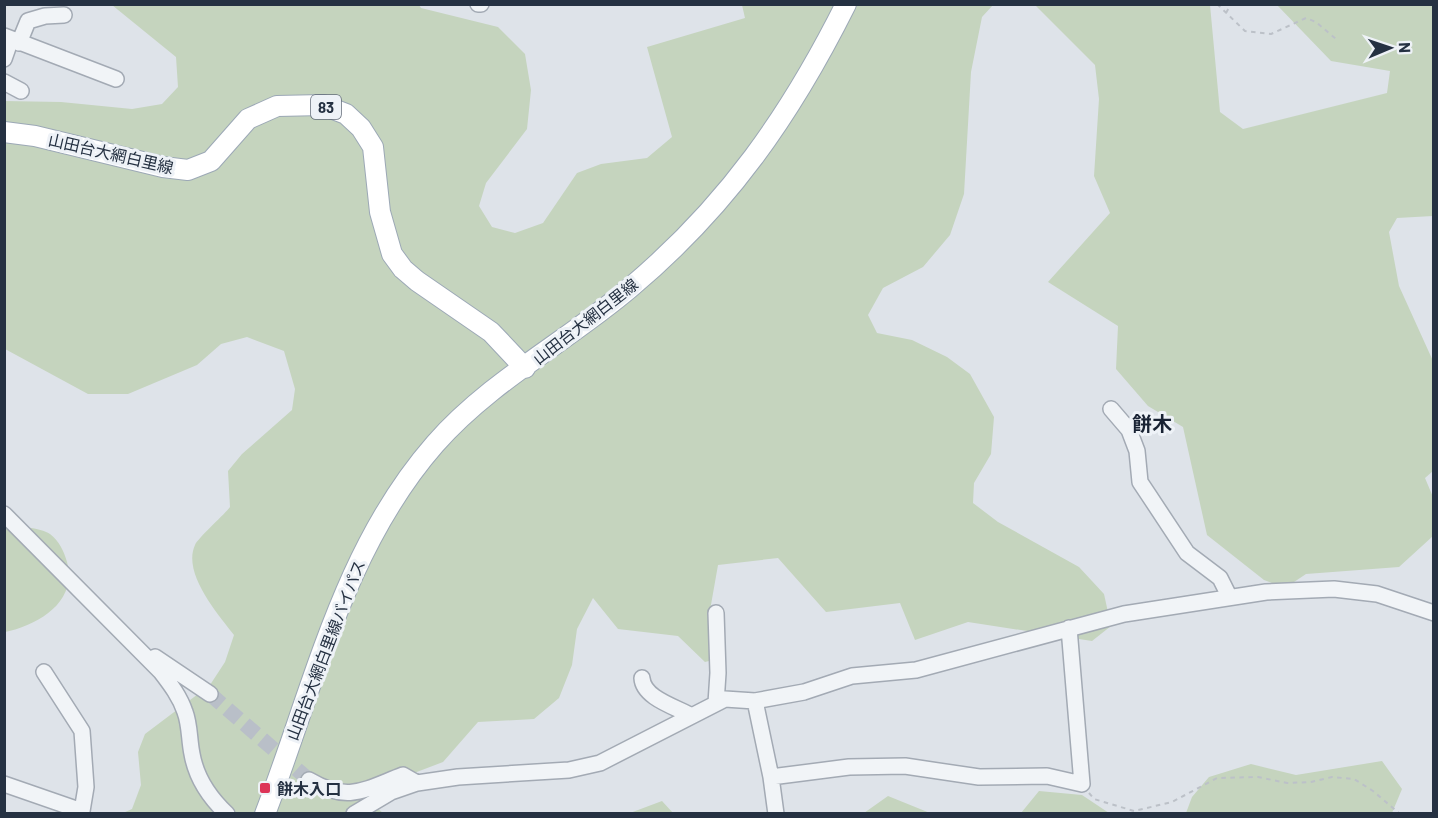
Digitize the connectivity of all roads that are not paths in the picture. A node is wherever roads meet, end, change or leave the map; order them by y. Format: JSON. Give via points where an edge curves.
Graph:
{"nodes":[{"id":1,"x":846,"y":4,"type":"edge"},
{"id":2,"x":64,"y":15,"type":"dead end"},
{"id":3,"x":12,"y":39,"type":"edge"},
{"id":4,"x":4,"y":60,"type":"edge"},
{"id":5,"x":116,"y":79,"type":"dead end"},
{"id":6,"x":4,"y":82,"type":"edge"},
{"id":7,"x":21,"y":91,"type":"dead end"},
{"id":8,"x":4,"y":132,"type":"edge"},
{"id":9,"x":525,"y":368,"type":"junction"},
{"id":10,"x":1111,"y":409,"type":"dead end"},
{"id":11,"x":4,"y":514,"type":"edge"},
{"id":12,"x":1229,"y":596,"type":"junction"},
{"id":13,"x":716,"y":613,"type":"dead end"},
{"id":14,"x":1434,"y":613,"type":"edge"},
{"id":15,"x":1069,"y":628,"type":"junction"},
{"id":16,"x":127,"y":639,"type":"junction"},
{"id":17,"x":44,"y":672,"type":"dead end"},
{"id":18,"x":642,"y":678,"type":"dead end"},
{"id":19,"x":210,"y":694,"type":"tunnel mouth"},
{"id":20,"x":755,"y":701,"type":"junction"},
{"id":21,"x":716,"y":703,"type":"junction"},
{"id":22,"x":692,"y":716,"type":"junction"},
{"id":23,"x":771,"y":777,"type":"junction"},
{"id":24,"x":309,"y":780,"type":"tunnel mouth"},
{"id":25,"x":417,"y":783,"type":"junction"},
{"id":26,"x":4,"y":784,"type":"edge"},
{"id":27,"x":227,"y":813,"type":"edge"},
{"id":28,"x":265,"y":813,"type":"edge"},
{"id":29,"x":354,"y":813,"type":"edge"},
{"id":30,"x":776,"y":813,"type":"edge"}],
"edges":[{"from":1,"to":9,"type":"main road","name":"山田台大網白里線","via":[[788,110],[722,200],[630,288]]},
{"from":2,"to":3,"type":"street","via":[[28,21]]},
{"from":3,"to":4,"type":"street"},
{"from":3,"to":5,"type":"street"},
{"from":6,"to":7,"type":"street"},
{"from":8,"to":9,"type":"main road","name":"山田台大網白里線","number":"83","via":[[35,135],[188,170],[211,161],[248,120],[278,106],[323,105],[346,114],[373,147],[380,212],[392,254],[417,281],[491,332]]},
{"from":9,"to":28,"type":"main road","name":"山田台大網白里線バイパス","via":[[436,442],[377,526],[343,597]]},
{"from":10,"to":12,"type":"street","via":[[1129,430],[1137,451],[1140,482],[1187,553],[1220,578]]},
{"from":11,"to":16,"type":"street"},
{"from":12,"to":14,"type":"street","via":[[1334,589],[1377,594]]},
{"from":12,"to":15,"type":"street"},
{"from":13,"to":21,"type":"street"},
{"from":15,"to":20,"type":"street","via":[[916,670],[852,676],[804,692]]},
{"from":15,"to":23,"type":"street","via":[[1082,784],[1047,776],[979,777],[905,766],[849,767]]},
{"from":16,"to":19,"type":"street"},
{"from":16,"to":27,"type":"street","via":[[178,694],[186,713],[199,776],[214,801]]},
{"from":17,"to":26,"type":"street","via":[[82,731],[86,787],[82,811]]},
{"from":18,"to":22,"type":"street","via":[[642,684],[653,696]]},
{"from":20,"to":21,"type":"street","via":[[724,699]]},
{"from":20,"to":23,"type":"street"},
{"from":21,"to":22,"type":"street"},
{"from":22,"to":25,"type":"street","via":[[600,763],[569,770]]},
{"from":23,"to":30,"type":"street"},
{"from":24,"to":25,"type":"street","via":[[326,790],[352,794],[403,775]]},
{"from":25,"to":29,"type":"street","via":[[391,792]]}]}
